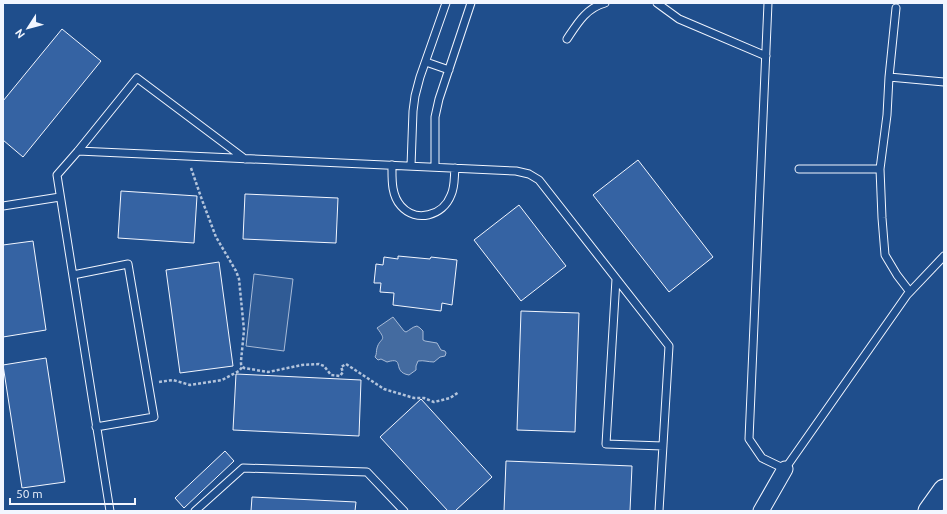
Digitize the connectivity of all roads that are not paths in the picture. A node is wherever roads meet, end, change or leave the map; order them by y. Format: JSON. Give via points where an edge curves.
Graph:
{"nodes":[{"id":1,"x":446,"y":3,"type":"edge"},
{"id":2,"x":472,"y":3,"type":"edge"},
{"id":3,"x":605,"y":3,"type":"edge"},
{"id":4,"x":657,"y":3,"type":"edge"},
{"id":5,"x":768,"y":3,"type":"edge"},
{"id":6,"x":896,"y":8,"type":"dead end"},
{"id":7,"x":567,"y":39,"type":"dead end"},
{"id":8,"x":766,"y":56,"type":"junction"},
{"id":9,"x":426,"y":62,"type":"junction"},
{"id":10,"x":449,"y":70,"type":"junction"},
{"id":11,"x":889,"y":77,"type":"junction"},
{"id":12,"x":944,"y":82,"type":"edge"},
{"id":13,"x":78,"y":151,"type":"junction"},
{"id":14,"x":245,"y":159,"type":"junction"},
{"id":15,"x":392,"y":165,"type":"junction"},
{"id":16,"x":410,"y":166,"type":"junction"},
{"id":17,"x":435,"y":167,"type":"junction"},
{"id":18,"x":454,"y":168,"type":"junction"},
{"id":19,"x":799,"y":168,"type":"dead end"},
{"id":20,"x":880,"y":169,"type":"junction"},
{"id":21,"x":60,"y":197,"type":"junction"},
{"id":22,"x":3,"y":206,"type":"edge"},
{"id":23,"x":944,"y":256,"type":"edge"},
{"id":24,"x":73,"y":276,"type":"junction"},
{"id":25,"x":616,"y":279,"type":"junction"},
{"id":26,"x":910,"y":292,"type":"junction"},
{"id":27,"x":96,"y":427,"type":"junction"},
{"id":28,"x":663,"y":446,"type":"junction"},
{"id":29,"x":785,"y":469,"type":"junction"},
{"id":30,"x":944,"y":490,"type":"edge"},
{"id":31,"x":110,"y":511,"type":"edge"},
{"id":32,"x":195,"y":511,"type":"edge"},
{"id":33,"x":404,"y":511,"type":"edge"},
{"id":34,"x":659,"y":511,"type":"edge"},
{"id":35,"x":761,"y":511,"type":"edge"},
{"id":36,"x":929,"y":511,"type":"edge"}],
"edges":[{"from":1,"to":9,"type":"lane"},
{"from":2,"to":10,"type":"lane"},
{"from":3,"to":7,"type":"lane","via":[[597,5],[582,17]]},
{"from":4,"to":8,"type":"lane","via":[[679,18]]},
{"from":5,"to":8,"type":"lane"},
{"from":6,"to":11,"type":"lane"},
{"from":8,"to":29,"type":"lane","via":[[749,439],[762,458]]},
{"from":9,"to":10,"type":"lane"},
{"from":9,"to":16,"type":"lane","via":[[415,96]]},
{"from":10,"to":17,"type":"lane","via":[[435,117]]},
{"from":11,"to":12,"type":"lane"},
{"from":11,"to":20,"type":"lane"},
{"from":13,"to":14,"type":"lane"},
{"from":13,"to":14,"type":"lane","via":[[137,78]]},
{"from":13,"to":21,"type":"lane","via":[[57,175]]},
{"from":14,"to":15,"type":"lane"},
{"from":15,"to":16,"type":"lane"},
{"from":15,"to":18,"type":"lane","via":[[395,197],[410,213],[421,216],[433,214],[444,207],[451,196]]},
{"from":16,"to":17,"type":"lane"},
{"from":17,"to":18,"type":"lane"},
{"from":18,"to":25,"type":"lane","via":[[516,171],[539,180]]},
{"from":19,"to":20,"type":"lane"},
{"from":20,"to":26,"type":"lane","via":[[885,255]]},
{"from":21,"to":22,"type":"lane"},
{"from":21,"to":24,"type":"lane"},
{"from":23,"to":26,"type":"lane"},
{"from":24,"to":27,"type":"lane"},
{"from":24,"to":27,"type":"lane","via":[[128,264],[154,417]]},
{"from":25,"to":28,"type":"lane","via":[[669,346]]},
{"from":25,"to":28,"type":"lane","via":[[606,444]]},
{"from":26,"to":29,"type":"lane"},
{"from":27,"to":31,"type":"lane"},
{"from":28,"to":34,"type":"lane"},
{"from":29,"to":35,"type":"street"},
{"from":30,"to":36,"type":"main road"},
{"from":32,"to":33,"type":"lane","via":[[243,468],[368,472]]}]}
